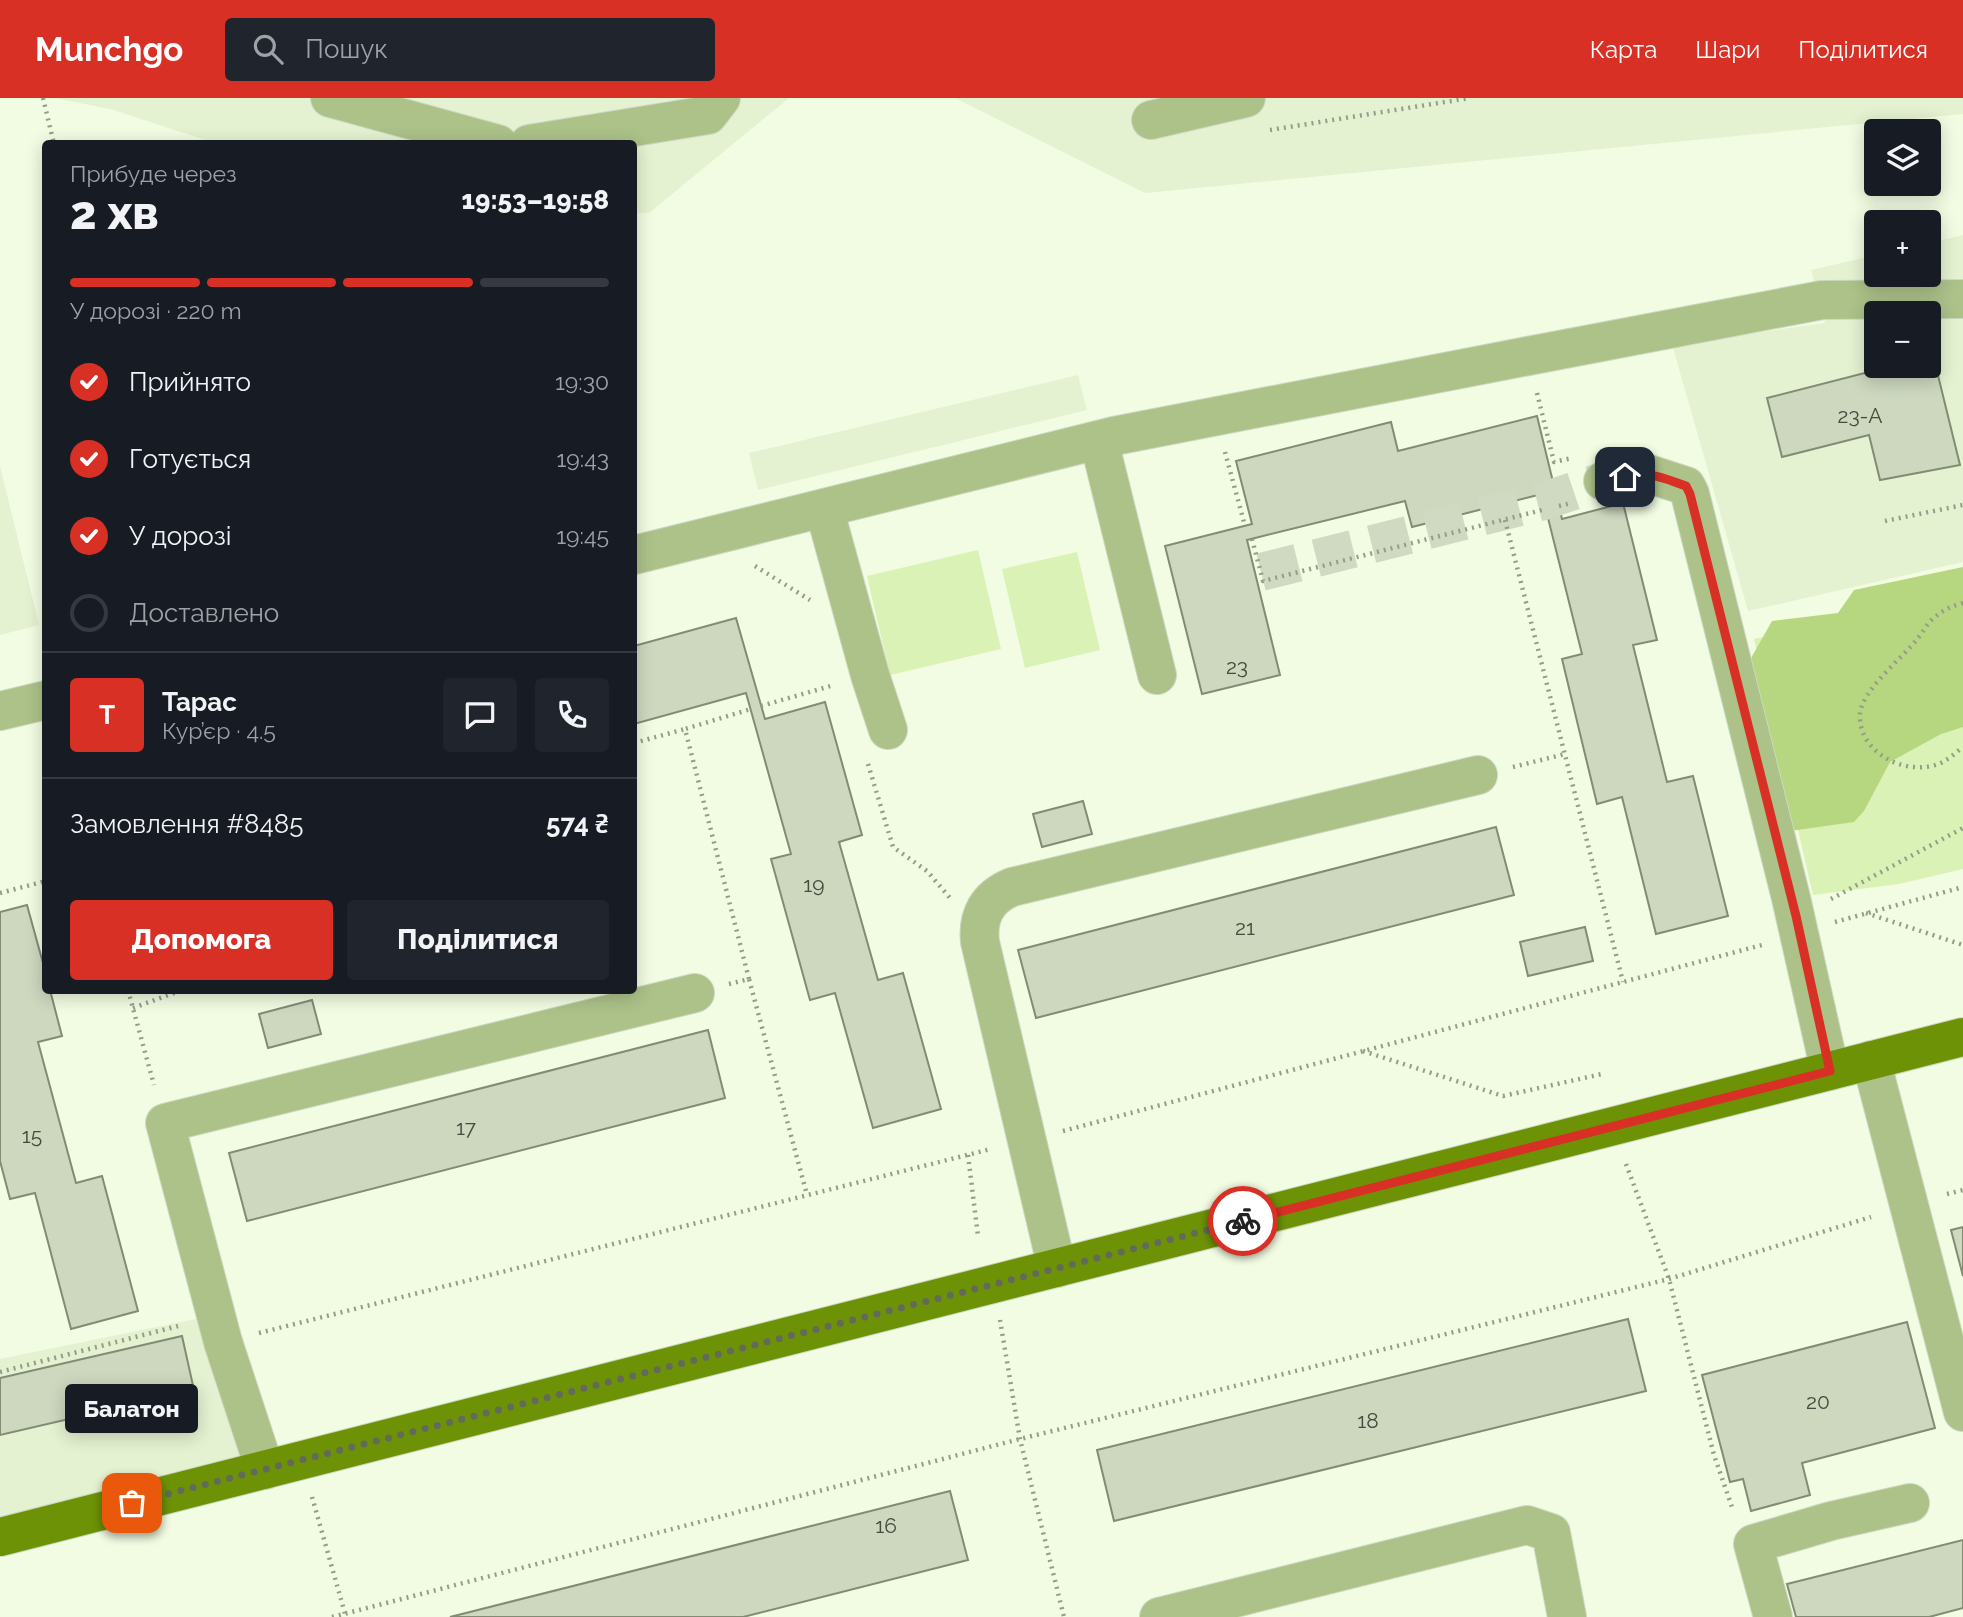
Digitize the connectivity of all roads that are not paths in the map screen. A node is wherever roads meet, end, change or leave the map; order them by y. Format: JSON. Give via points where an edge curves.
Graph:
{"nodes":[{"id":1,"x":330,"y":98,"type":"edge"},
{"id":2,"x":721,"y":98,"type":"edge"},
{"id":3,"x":1246,"y":98,"type":"edge"},
{"id":4,"x":1151,"y":120,"type":"dead end"},
{"id":5,"x":483,"y":140,"type":"edge"},
{"id":6,"x":554,"y":140,"type":"edge"},
{"id":7,"x":1963,"y":299,"type":"edge"},
{"id":8,"x":1099,"y":441,"type":"junction"},
{"id":9,"x":1589,"y":469,"type":"tunnel mouth"},
{"id":10,"x":824,"y":508,"type":"junction"},
{"id":11,"x":637,"y":554,"type":"edge"},
{"id":12,"x":1157,"y":676,"type":"dead end"},
{"id":13,"x":42,"y":701,"type":"edge"},
{"id":14,"x":0,"y":711,"type":"edge"},
{"id":15,"x":877,"y":744,"type":"road end"},
{"id":16,"x":1478,"y":775,"type":"road end"},
{"id":17,"x":695,"y":993,"type":"road end"},
{"id":18,"x":1963,"y":1037,"type":"edge"},
{"id":19,"x":1871,"y":1060,"type":"junction"},
{"id":20,"x":1830,"y":1071,"type":"junction"},
{"id":21,"x":1057,"y":1268,"type":"junction"},
{"id":22,"x":1963,"y":1412,"type":"edge"},
{"id":23,"x":265,"y":1469,"type":"junction"},
{"id":24,"x":1910,"y":1503,"type":"dead end"},
{"id":25,"x":0,"y":1537,"type":"edge"},
{"id":26,"x":1159,"y":1617,"type":"edge"},
{"id":27,"x":1567,"y":1617,"type":"edge"},
{"id":28,"x":1773,"y":1617,"type":"edge"}],
"edges":[{"from":1,"to":5,"type":"street"},
{"from":2,"to":6,"type":"street","via":[[708,115]]},
{"from":3,"to":4,"type":"street"},
{"from":7,"to":8,"type":"street","via":[[1822,300]]},
{"from":8,"to":10,"type":"street"},
{"from":8,"to":12,"type":"street"},
{"from":9,"to":20,"type":"street","via":[[1646,473],[1686,486],[1690,494]]},
{"from":10,"to":11,"type":"street"},
{"from":10,"to":15,"type":"street","via":[[870,675]]},
{"from":13,"to":14,"type":"street"},
{"from":16,"to":21,"type":"street","via":[[1012,887],[992,898],[980,918],[979,942]]},
{"from":17,"to":23,"type":"street","via":[[165,1123],[223,1342]]},
{"from":18,"to":19,"type":"main road"},
{"from":19,"to":20,"type":"main road"},
{"from":19,"to":22,"type":"street"},
{"from":20,"to":21,"type":"main road"},
{"from":21,"to":23,"type":"main road"},
{"from":23,"to":25,"type":"main road"},
{"from":24,"to":28,"type":"street","via":[[1754,1545]]},
{"from":26,"to":27,"type":"street","via":[[1527,1525],[1552,1533]]}]}
